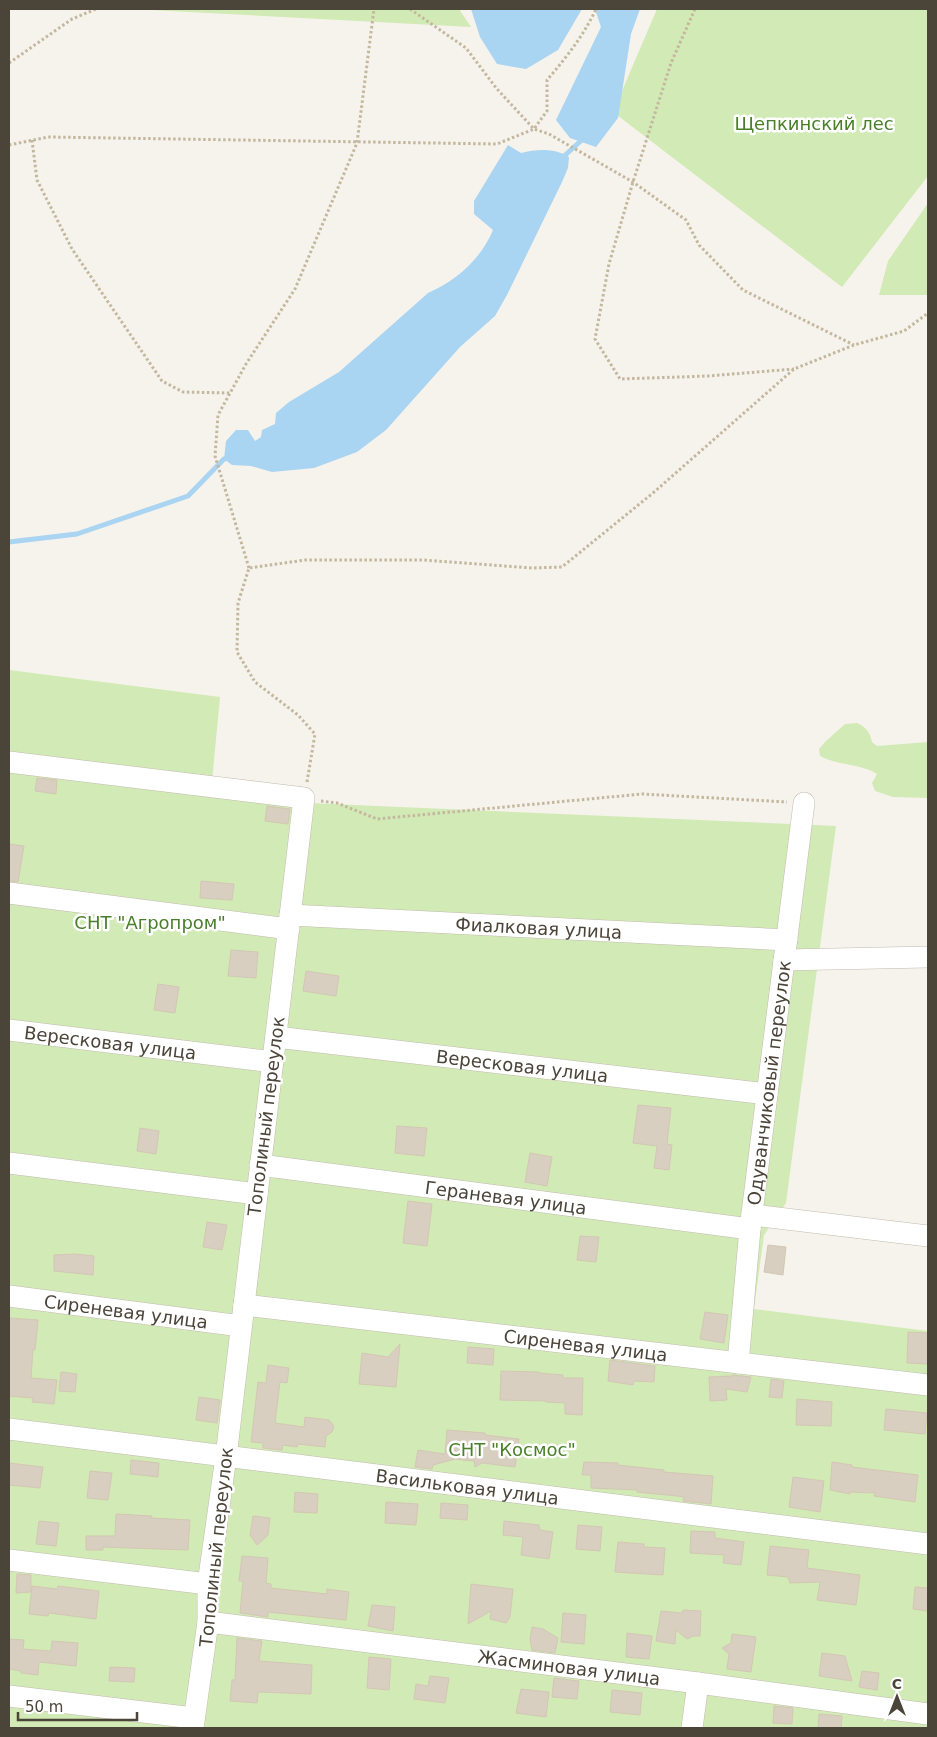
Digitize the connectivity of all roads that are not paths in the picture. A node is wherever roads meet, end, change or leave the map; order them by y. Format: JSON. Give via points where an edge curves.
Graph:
{"nodes":[{"id":1,"x":9,"y":762,"type":"edge"},
{"id":2,"x":804,"y":803,"type":"road end"},
{"id":3,"x":9,"y":893,"type":"edge"},
{"id":4,"x":289,"y":922,"type":"junction"},
{"id":5,"x":786,"y":950,"type":"junction"},
{"id":6,"x":928,"y":957,"type":"edge"},
{"id":7,"x":9,"y":1030,"type":"edge"},
{"id":8,"x":276,"y":1038,"type":"junction"},
{"id":9,"x":273,"y":1062,"type":"junction"},
{"id":10,"x":767,"y":1094,"type":"junction"},
{"id":11,"x":9,"y":1163,"type":"edge"},
{"id":12,"x":260,"y":1165,"type":"junction"},
{"id":13,"x":257,"y":1194,"type":"junction"},
{"id":14,"x":751,"y":1222,"type":"junction"},
{"id":15,"x":928,"y":1236,"type":"edge"},
{"id":16,"x":9,"y":1296,"type":"edge"},
{"id":17,"x":244,"y":1304,"type":"junction"},
{"id":18,"x":241,"y":1326,"type":"junction"},
{"id":19,"x":738,"y":1363,"type":"junction"},
{"id":20,"x":928,"y":1385,"type":"edge"},
{"id":21,"x":9,"y":1429,"type":"edge"},
{"id":22,"x":226,"y":1457,"type":"junction"},
{"id":23,"x":928,"y":1544,"type":"edge"},
{"id":24,"x":9,"y":1560,"type":"edge"},
{"id":25,"x":208,"y":1584,"type":"junction"},
{"id":26,"x":208,"y":1622,"type":"junction"},
{"id":27,"x":698,"y":1683,"type":"junction"},
{"id":28,"x":9,"y":1696,"type":"edge"},
{"id":29,"x":928,"y":1714,"type":"edge"},
{"id":30,"x":194,"y":1723,"type":"edge"},
{"id":31,"x":692,"y":1728,"type":"edge"}],
"edges":[{"from":1,"to":4,"type":"lane","name":"Тополиный переулок","via":[[304,798]]},
{"from":2,"to":5,"type":"lane","name":"Одуванчиковый переулок"},
{"from":3,"to":4,"type":"lane","name":"Фиалковая улица"},
{"from":4,"to":5,"type":"lane","name":"Фиалковая улица"},
{"from":4,"to":8,"type":"lane","name":"Тополиный переулок"},
{"from":5,"to":6,"type":"lane","name":"Фиалковая улица"},
{"from":5,"to":10,"type":"lane","name":"Одуванчиковый переулок"},
{"from":7,"to":9,"type":"lane","name":"Вересковая улица"},
{"from":8,"to":9,"type":"lane","name":"Тополиный переулок"},
{"from":8,"to":10,"type":"lane","name":"Вересковая улица"},
{"from":9,"to":12,"type":"lane","name":"Тополиный переулок"},
{"from":10,"to":14,"type":"lane","name":"Одуванчиковый переулок"},
{"from":11,"to":13,"type":"lane"},
{"from":12,"to":13,"type":"lane","name":"Тополиный переулок"},
{"from":12,"to":14,"type":"lane","name":"Гераневая улица"},
{"from":13,"to":17,"type":"lane","name":"Тополиный переулок"},
{"from":14,"to":15,"type":"lane","name":"Гераневая улица"},
{"from":14,"to":19,"type":"lane","name":"Одуванчиковый переулок"},
{"from":16,"to":18,"type":"lane","name":"Сиреневая улица"},
{"from":17,"to":18,"type":"lane","name":"Тополиный переулок"},
{"from":17,"to":19,"type":"lane","name":"Сиреневая улица"},
{"from":18,"to":22,"type":"lane","name":"Тополиный переулок"},
{"from":19,"to":20,"type":"lane","name":"Сиреневая улица"},
{"from":21,"to":22,"type":"lane","name":"Васильковая улица"},
{"from":22,"to":23,"type":"lane","name":"Васильковая улица"},
{"from":22,"to":25,"type":"lane","name":"Тополиный переулок"},
{"from":24,"to":25,"type":"lane"},
{"from":25,"to":26,"type":"lane","name":"Тополиный переулок"},
{"from":26,"to":27,"type":"lane","name":"Жасминовая улица"},
{"from":26,"to":30,"type":"lane","name":"Тополиный переулок"},
{"from":27,"to":29,"type":"lane","name":"Жасминовая улица"},
{"from":27,"to":31,"type":"lane"},
{"from":28,"to":30,"type":"lane"}]}
